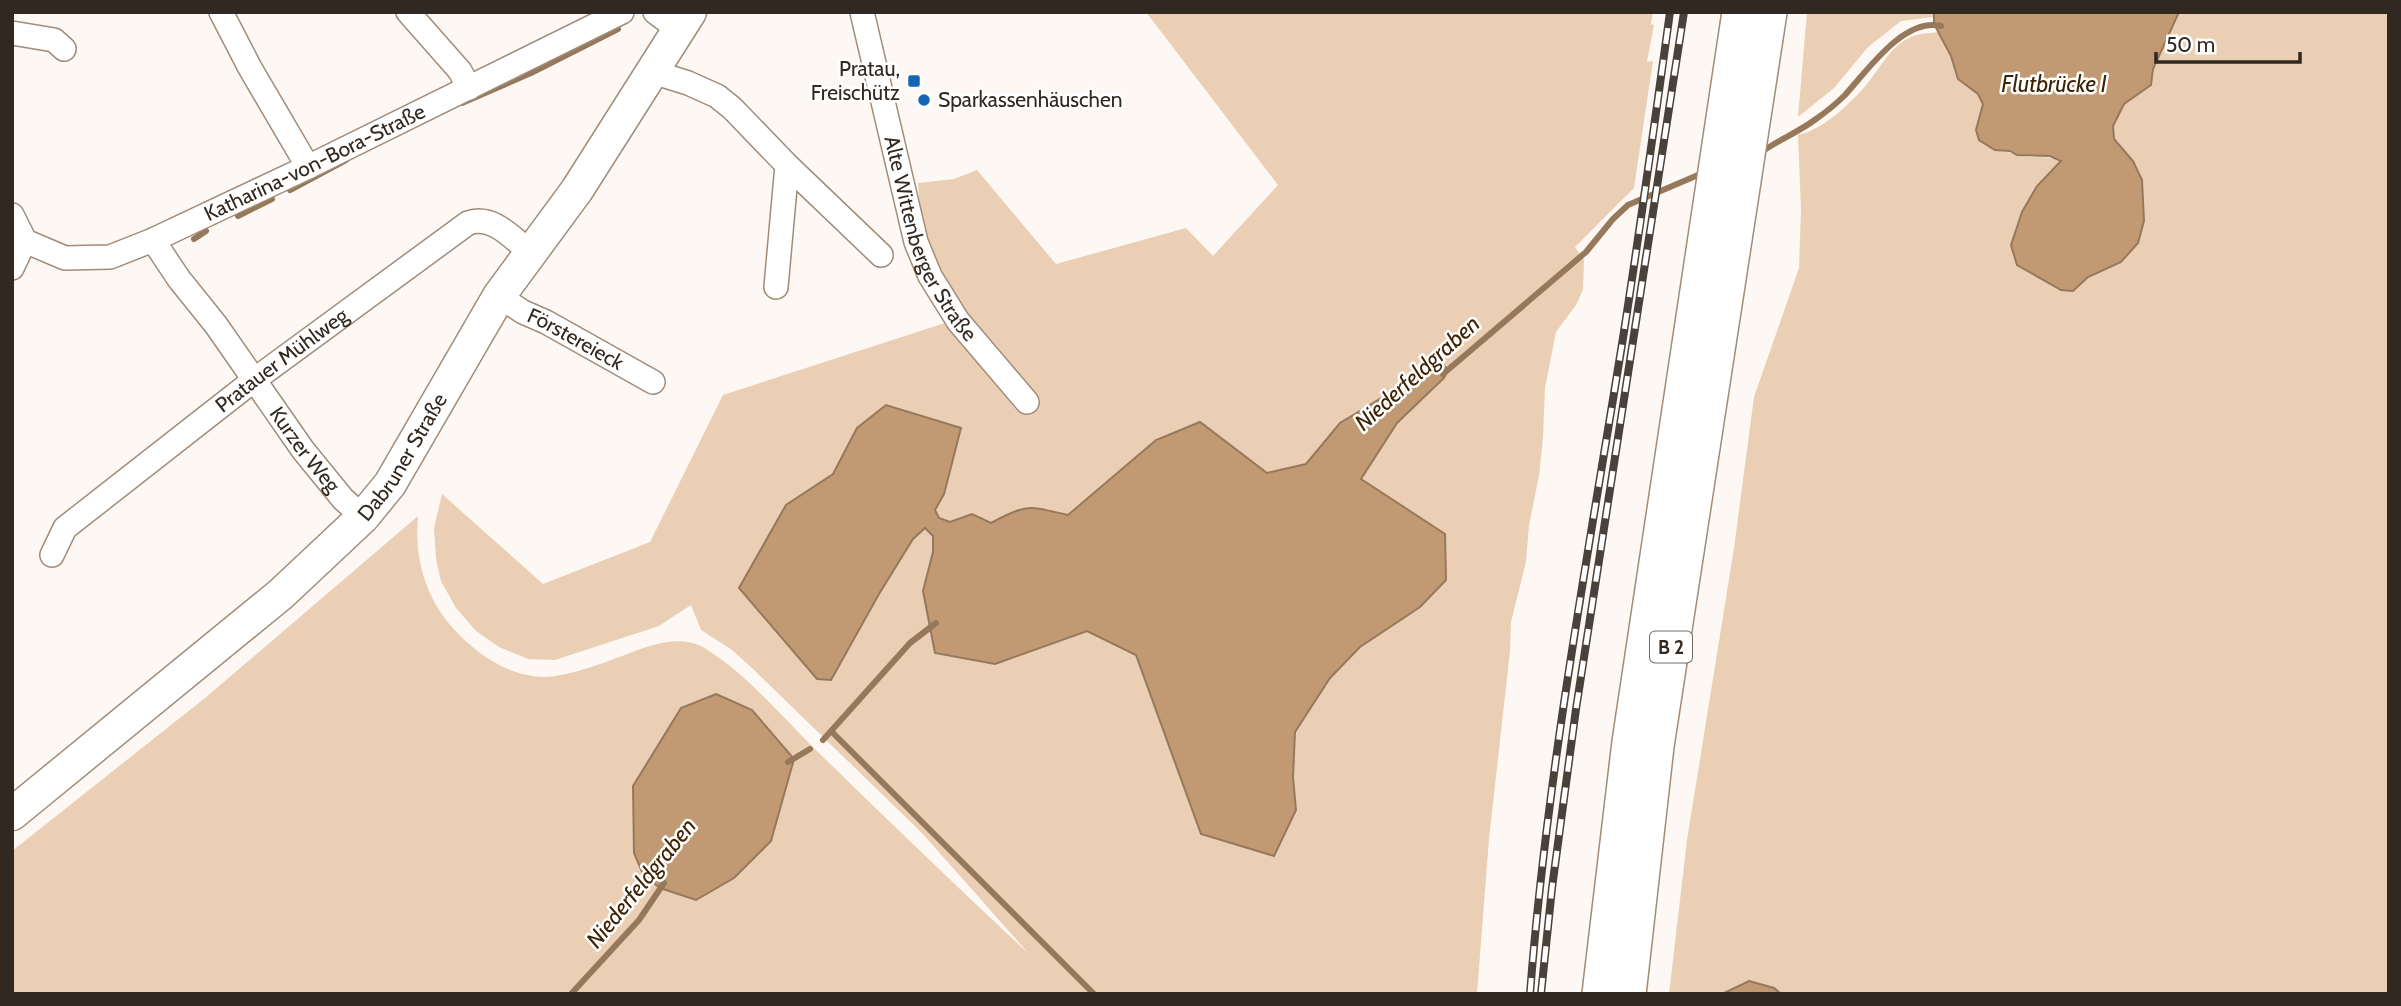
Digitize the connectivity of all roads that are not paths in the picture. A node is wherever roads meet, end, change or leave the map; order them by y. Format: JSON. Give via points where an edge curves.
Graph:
{"nodes":[{"id":1,"x":221,"y":12,"type":"edge"},
{"id":2,"x":408,"y":12,"type":"edge"},
{"id":3,"x":622,"y":12,"type":"edge"},
{"id":4,"x":862,"y":12,"type":"edge"},
{"id":5,"x":1754,"y":16,"type":"edge"},
{"id":6,"x":674,"y":18,"type":"edge"},
{"id":7,"x":12,"y":33,"type":"edge"},
{"id":8,"x":64,"y":49,"type":"dead end"},
{"id":9,"x":653,"y":72,"type":"junction"},
{"id":10,"x":469,"y":88,"type":"junction"},
{"id":11,"x":787,"y":165,"type":"junction"},
{"id":12,"x":308,"y":167,"type":"junction"},
{"id":13,"x":12,"y":215,"type":"edge"},
{"id":14,"x":153,"y":240,"type":"junction"},
{"id":15,"x":25,"y":241,"type":"junction"},
{"id":16,"x":531,"y":253,"type":"junction"},
{"id":17,"x":881,"y":255,"type":"dead end"},
{"id":18,"x":12,"y":268,"type":"edge"},
{"id":19,"x":776,"y":286,"type":"dead end"},
{"id":20,"x":499,"y":296,"type":"junction"},
{"id":21,"x":1710,"y":306,"type":"junction"},
{"id":22,"x":254,"y":380,"type":"junction"},
{"id":23,"x":653,"y":383,"type":"dead end"},
{"id":24,"x":1027,"y":402,"type":"dead end"},
{"id":25,"x":363,"y":517,"type":"junction"},
{"id":26,"x":52,"y":555,"type":"dead end"},
{"id":27,"x":12,"y":814,"type":"edge"},
{"id":28,"x":1600,"y":994,"type":"edge"},
{"id":29,"x":1628,"y":994,"type":"edge"}],
"edges":[{"from":1,"to":12,"type":"street"},
{"from":2,"to":10,"type":"street","via":[[460,71]]},
{"from":3,"to":10,"type":"street","name":"Katharina-von-Bora-Straße"},
{"from":4,"to":24,"type":"street","name":"Alte Wittenberger Straße","via":[[916,242],[930,276],[958,321]]},
{"from":5,"to":21,"type":"main road","number":"B 2"},
{"from":6,"to":9,"type":"street","name":"Dabruner Straße"},
{"from":7,"to":8,"type":"street","via":[[54,40]]},
{"from":9,"to":11,"type":"street","via":[[680,80],[732,107]]},
{"from":9,"to":16,"type":"street","name":"Dabruner Straße"},
{"from":10,"to":12,"type":"street","name":"Katharina-von-Bora-Straße"},
{"from":11,"to":17,"type":"street"},
{"from":11,"to":19,"type":"street"},
{"from":12,"to":14,"type":"street","name":"Katharina-von-Bora-Straße"},
{"from":13,"to":15,"type":"street"},
{"from":14,"to":15,"type":"street","name":"Katharina-von-Bora-Straße","via":[[110,257],[65,258]]},
{"from":14,"to":22,"type":"street","name":"Kurzer Weg"},
{"from":15,"to":18,"type":"street"},
{"from":16,"to":20,"type":"street","name":"Dabruner Straße"},
{"from":16,"to":22,"type":"street","name":"Pratauer Mühlweg","via":[[488,220],[468,223]]},
{"from":20,"to":23,"type":"street","name":"Förstereieck"},
{"from":20,"to":25,"type":"street","name":"Dabruner Straße","via":[[390,484]]},
{"from":21,"to":28,"type":"main road","number":"B 2","via":[[1630,741]]},
{"from":21,"to":29,"type":"main road","number":"B 2"},
{"from":22,"to":25,"type":"street","name":"Kurzer Weg","via":[[303,450]]},
{"from":22,"to":26,"type":"street","name":"Pratauer Mühlweg","via":[[65,528]]},
{"from":25,"to":27,"type":"street","name":"Dabruner Straße","via":[[271,603]]}]}
